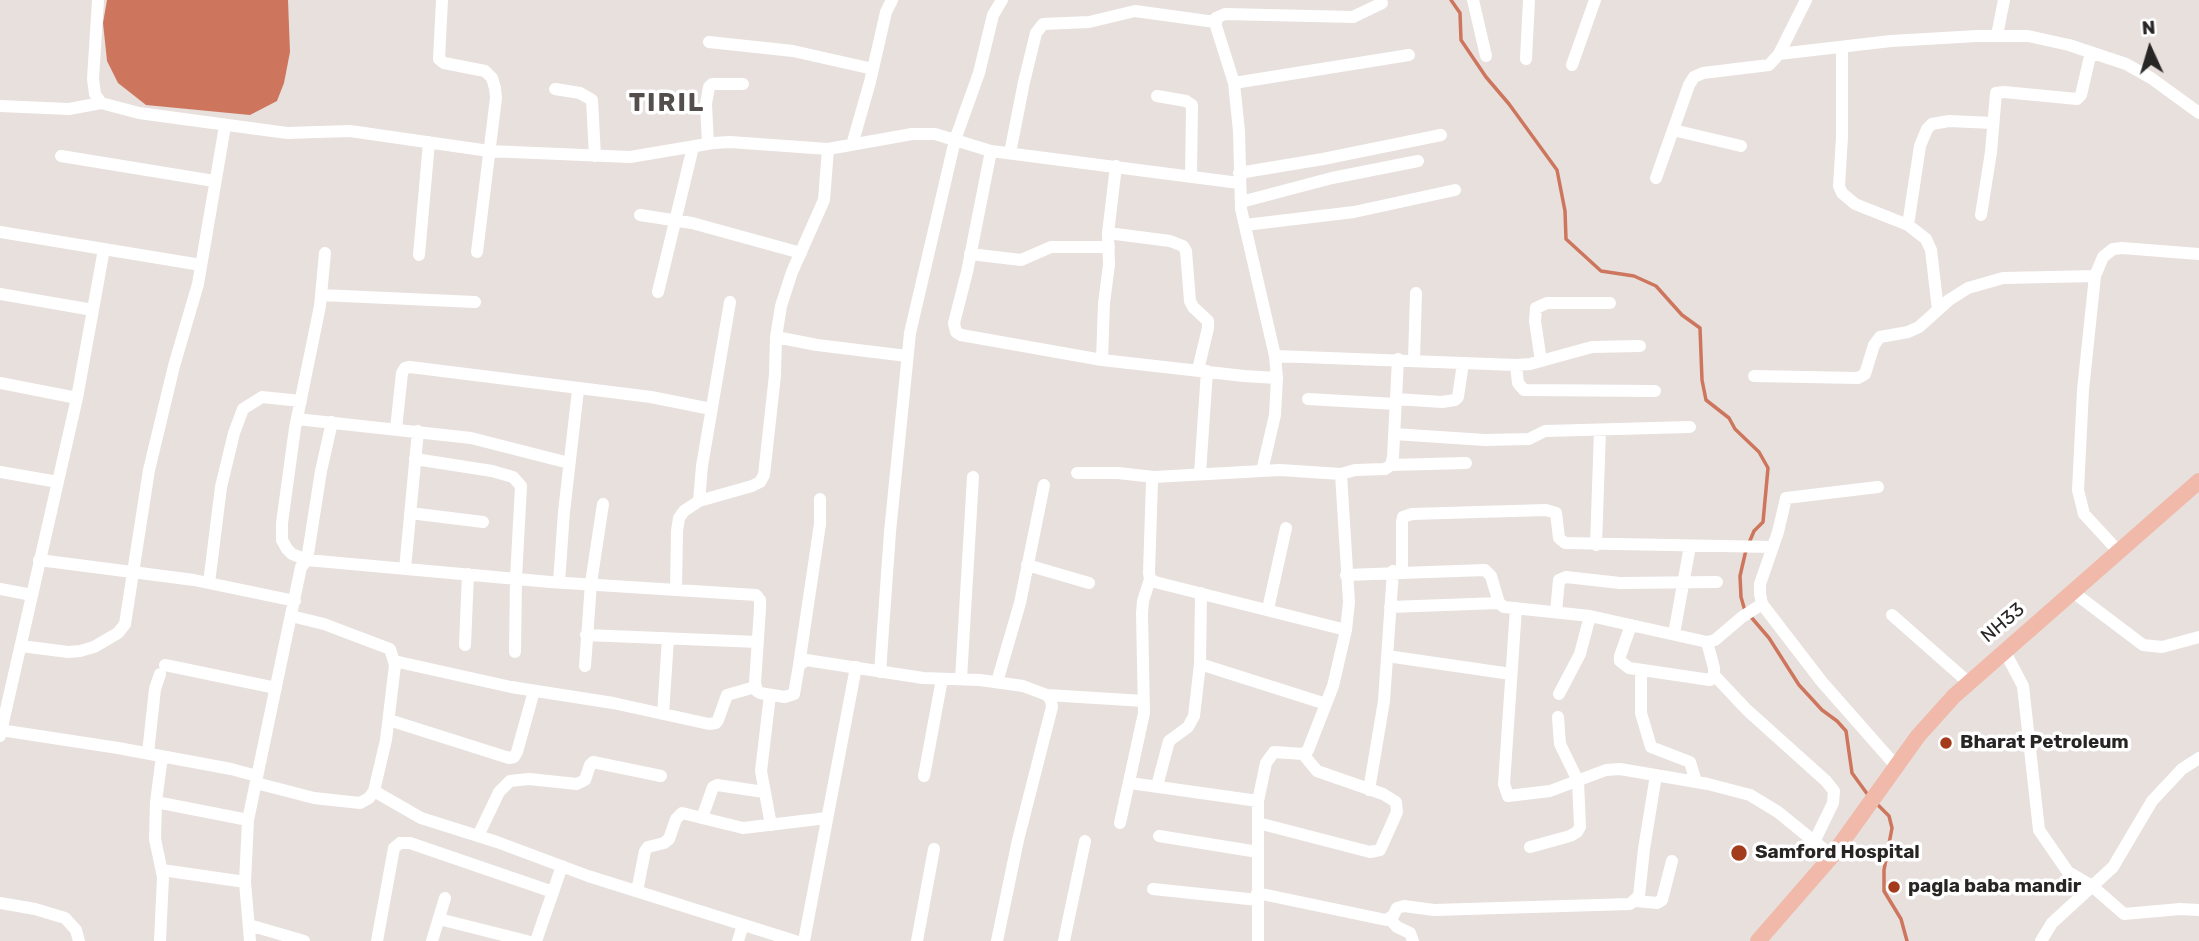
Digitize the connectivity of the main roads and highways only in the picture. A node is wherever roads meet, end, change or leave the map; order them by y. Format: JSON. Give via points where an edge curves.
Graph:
{"nodes":[{"id":1,"x":2199,"y":481,"type":"edge"},
{"id":2,"x":1758,"y":941,"type":"edge"}],
"edges":[{"from":1,"to":2,"type":"main road","name":"NH33","via":[[1968,682],[1931,720],[1832,856]]}]}
